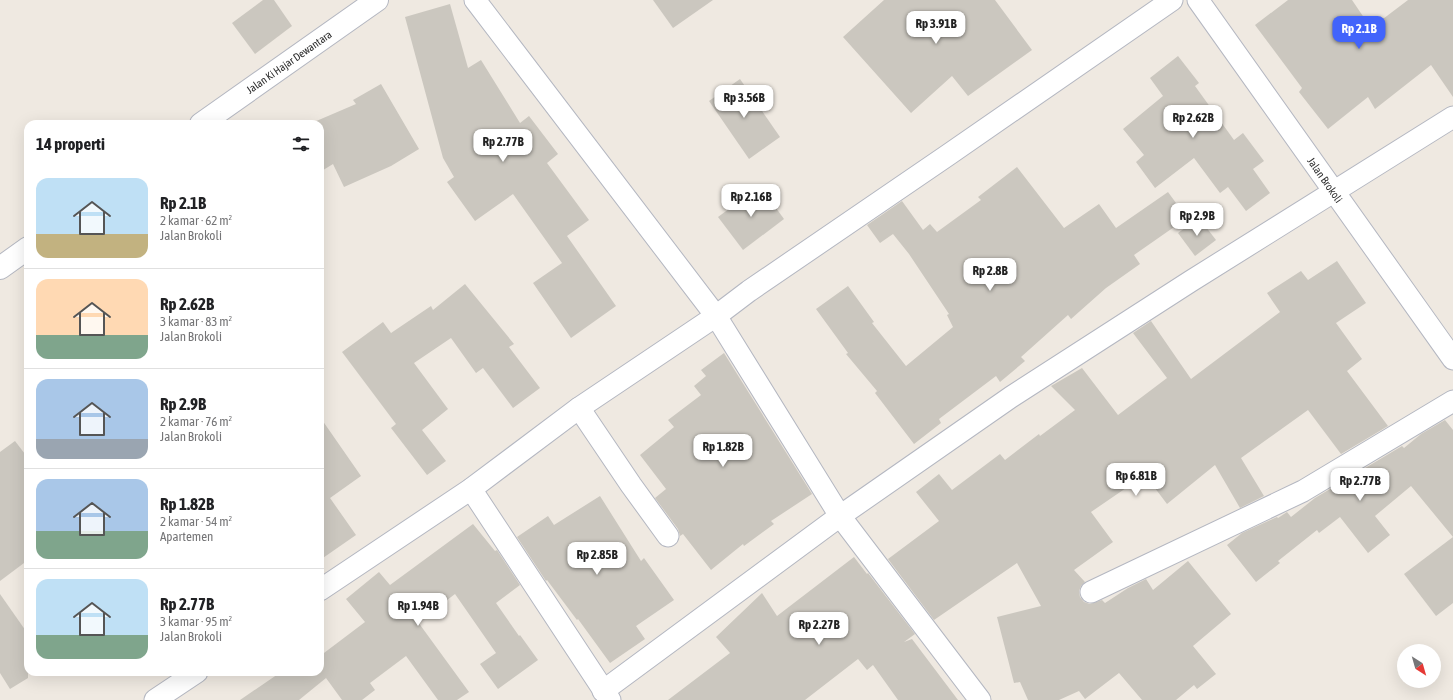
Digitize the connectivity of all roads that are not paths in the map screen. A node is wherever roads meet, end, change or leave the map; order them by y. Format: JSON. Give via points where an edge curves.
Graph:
{"nodes":[{"id":1,"x":377,"y":0,"type":"edge"},
{"id":2,"x":475,"y":0,"type":"edge"},
{"id":3,"x":1172,"y":0,"type":"edge"},
{"id":4,"x":1198,"y":0,"type":"edge"},
{"id":5,"x":1453,"y":117,"type":"edge"},
{"id":6,"x":207,"y":120,"type":"edge"},
{"id":7,"x":1334,"y":192,"type":"junction"},
{"id":8,"x":24,"y":251,"type":"edge"},
{"id":9,"x":0,"y":268,"type":"edge"},
{"id":10,"x":716,"y":316,"type":"junction"},
{"id":11,"x":1453,"y":359,"type":"edge"},
{"id":12,"x":1453,"y":401,"type":"edge"},
{"id":13,"x":579,"y":408,"type":"junction"},
{"id":14,"x":471,"y":489,"type":"junction"},
{"id":15,"x":840,"y":516,"type":"junction"},
{"id":16,"x":668,"y":536,"type":"dead end"},
{"id":17,"x":324,"y":587,"type":"edge"},
{"id":18,"x":1091,"y":592,"type":"dead end"},
{"id":19,"x":191,"y":676,"type":"edge"},
{"id":20,"x":606,"y":695,"type":"edge"},
{"id":21,"x":155,"y":700,"type":"edge"},
{"id":22,"x":980,"y":700,"type":"edge"}],
"edges":[{"from":1,"to":6,"type":"main road","name":"Jalan Ki Hajar Dewantara"},
{"from":2,"to":10,"type":"street"},
{"from":3,"to":10,"type":"street"},
{"from":4,"to":7,"type":"street","name":"Jalan Brokoli"},
{"from":5,"to":7,"type":"street"},
{"from":7,"to":11,"type":"street","name":"Jalan Brokoli"},
{"from":7,"to":15,"type":"street","via":[[1011,397]]},
{"from":8,"to":9,"type":"main road"},
{"from":10,"to":13,"type":"street"},
{"from":10,"to":15,"type":"street"},
{"from":12,"to":18,"type":"street","via":[[1303,491]]},
{"from":13,"to":14,"type":"street"},
{"from":13,"to":16,"type":"street"},
{"from":14,"to":17,"type":"street"},
{"from":14,"to":20,"type":"street"},
{"from":15,"to":20,"type":"street"},
{"from":15,"to":22,"type":"street"},
{"from":19,"to":21,"type":"street"}]}
